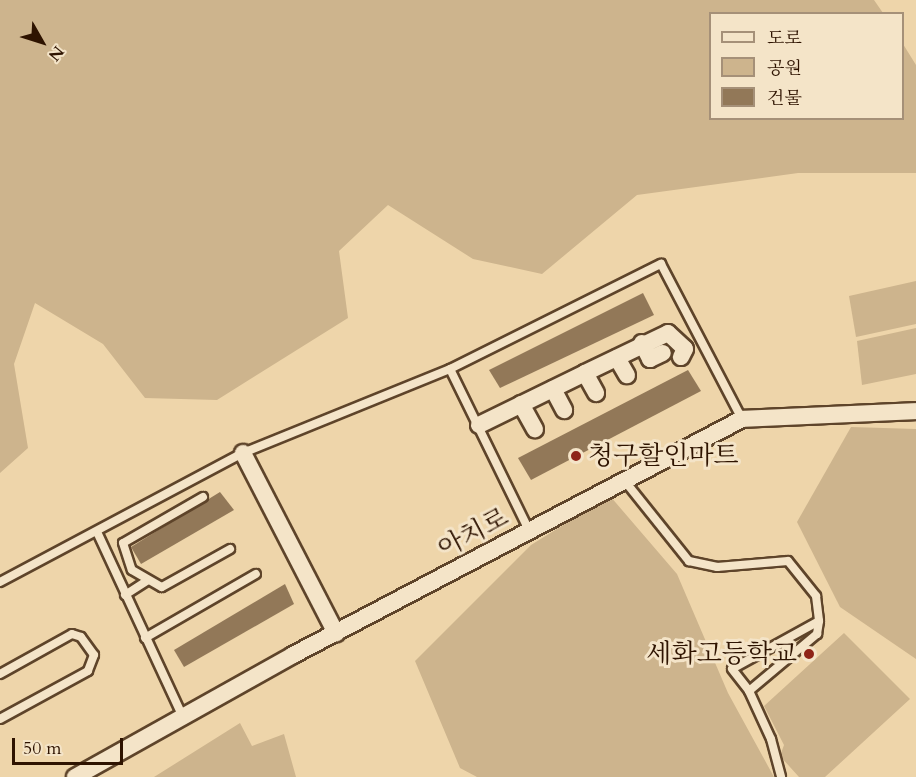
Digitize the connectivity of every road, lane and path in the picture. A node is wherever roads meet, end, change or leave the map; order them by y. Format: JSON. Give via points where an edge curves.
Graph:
{"nodes":[{"id":1,"x":642,"y":343,"type":"junction"},
{"id":2,"x":663,"y":353,"type":"dead end"},
{"id":3,"x":681,"y":357,"type":"dead end"},
{"id":4,"x":617,"y":358,"type":"junction"},
{"id":5,"x":450,"y":369,"type":"junction"},
{"id":6,"x":585,"y":373,"type":"junction"},
{"id":7,"x":627,"y":375,"type":"dead end"},
{"id":8,"x":553,"y":389,"type":"junction"},
{"id":9,"x":596,"y":393,"type":"dead end"},
{"id":10,"x":521,"y":404,"type":"junction"},
{"id":11,"x":564,"y":410,"type":"dead end"},
{"id":12,"x":916,"y":411,"type":"edge"},
{"id":13,"x":741,"y":419,"type":"junction"},
{"id":14,"x":479,"y":425,"type":"junction"},
{"id":15,"x":535,"y":429,"type":"dead end"},
{"id":16,"x":243,"y":453,"type":"junction"},
{"id":17,"x":624,"y":480,"type":"junction"},
{"id":18,"x":203,"y":497,"type":"dead end"},
{"id":19,"x":530,"y":533,"type":"junction"},
{"id":20,"x":98,"y":534,"type":"junction"},
{"id":21,"x":230,"y":549,"type":"dead end"},
{"id":22,"x":256,"y":574,"type":"dead end"},
{"id":23,"x":148,"y":580,"type":"junction"},
{"id":24,"x":0,"y":582,"type":"edge"},
{"id":25,"x":125,"y":595,"type":"junction"},
{"id":26,"x":819,"y":621,"type":"junction"},
{"id":27,"x":336,"y":633,"type":"junction"},
{"id":28,"x":145,"y":638,"type":"junction"},
{"id":29,"x":0,"y":674,"type":"edge"},
{"id":30,"x":748,"y":691,"type":"junction"},
{"id":31,"x":183,"y":718,"type":"junction"},
{"id":32,"x":0,"y":719,"type":"edge"},
{"id":33,"x":75,"y":777,"type":"edge"},
{"id":34,"x":781,"y":777,"type":"edge"}],
"edges":[{"from":1,"to":2,"type":"street","via":[[650,359]]},
{"from":1,"to":3,"type":"street","via":[[668,333],[686,349]]},
{"from":1,"to":4,"type":"street"},
{"from":4,"to":6,"type":"street"},
{"from":4,"to":7,"type":"street"},
{"from":5,"to":13,"type":"lane","via":[[661,264]]},
{"from":5,"to":14,"type":"lane"},
{"from":5,"to":16,"type":"lane"},
{"from":6,"to":8,"type":"street"},
{"from":6,"to":9,"type":"street"},
{"from":8,"to":10,"type":"street"},
{"from":8,"to":11,"type":"street"},
{"from":10,"to":14,"type":"street"},
{"from":10,"to":15,"type":"street"},
{"from":12,"to":13,"type":"street","name":"아치로"},
{"from":13,"to":17,"type":"street","name":"아치로"},
{"from":14,"to":19,"type":"lane"},
{"from":16,"to":20,"type":"lane"},
{"from":16,"to":27,"type":"street"},
{"from":17,"to":19,"type":"street","name":"아치로"},
{"from":17,"to":26,"type":"lane","via":[[689,561],[717,567],[788,561],[816,596]]},
{"from":18,"to":23,"type":"lane","via":[[123,543],[132,570]]},
{"from":19,"to":27,"type":"street","name":"아치로"},
{"from":20,"to":24,"type":"lane"},
{"from":20,"to":25,"type":"lane"},
{"from":21,"to":23,"type":"lane","via":[[162,587]]},
{"from":22,"to":28,"type":"lane"},
{"from":23,"to":25,"type":"lane"},
{"from":25,"to":28,"type":"lane"},
{"from":26,"to":30,"type":"lane","via":[[818,634]]},
{"from":26,"to":30,"type":"lane","via":[[732,669]]},
{"from":27,"to":31,"type":"street","name":"아치로"},
{"from":28,"to":31,"type":"lane"},
{"from":29,"to":32,"type":"lane","via":[[72,634],[81,638],[94,655],[88,671]]},
{"from":30,"to":34,"type":"lane","via":[[771,739]]},
{"from":31,"to":33,"type":"street","name":"아치로"}]}
